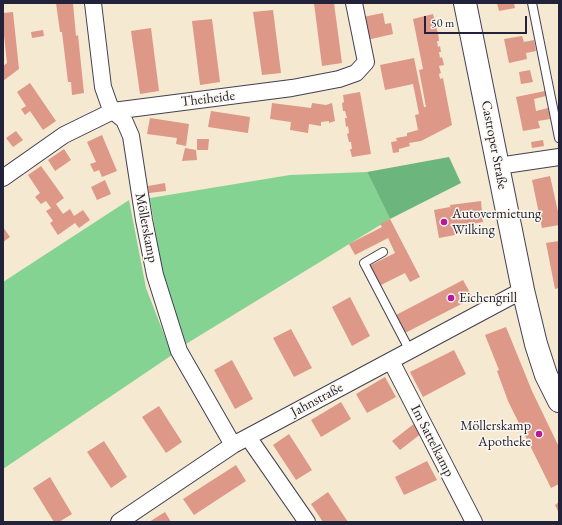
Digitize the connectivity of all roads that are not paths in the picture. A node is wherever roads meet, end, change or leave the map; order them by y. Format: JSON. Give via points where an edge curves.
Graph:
{"nodes":[{"id":1,"x":93,"y":3,"type":"edge"},
{"id":2,"x":354,"y":3,"type":"edge"},
{"id":3,"x":465,"y":3,"type":"edge"},
{"id":4,"x":532,"y":3,"type":"edge"},
{"id":5,"x":113,"y":111,"type":"junction"},
{"id":6,"x":559,"y":138,"type":"edge"},
{"id":7,"x":559,"y":157,"type":"edge"},
{"id":8,"x":498,"y":166,"type":"junction"},
{"id":9,"x":3,"y":178,"type":"edge"},
{"id":10,"x":383,"y":252,"type":"dead end"},
{"id":11,"x":523,"y":290,"type":"junction"},
{"id":12,"x":410,"y":351,"type":"junction"},
{"id":13,"x":391,"y":360,"type":"junction"},
{"id":14,"x":559,"y":401,"type":"edge"},
{"id":15,"x":248,"y":437,"type":"junction"},
{"id":16,"x":233,"y":445,"type":"junction"},
{"id":17,"x":119,"y":522,"type":"edge"},
{"id":18,"x":307,"y":522,"type":"edge"},
{"id":19,"x":474,"y":522,"type":"edge"}],
"edges":[{"from":1,"to":5,"type":"street","name":"Möllerskamp","via":[[103,87]]},
{"from":2,"to":5,"type":"street","name":"Theiheide","via":[[366,62],[356,73],[340,79],[292,88]]},
{"from":3,"to":8,"type":"main road","name":"Castroper Straße"},
{"from":4,"to":6,"type":"lane"},
{"from":5,"to":9,"type":"street","name":"Theiheide","via":[[64,135]]},
{"from":5,"to":16,"type":"street","name":"Möllerskamp","via":[[124,120],[131,136],[155,275],[179,351]]},
{"from":7,"to":8,"type":"street"},
{"from":8,"to":11,"type":"main road","name":"Castroper Straße"},
{"from":10,"to":12,"type":"lane","via":[[364,263]]},
{"from":11,"to":12,"type":"street","name":"Jahnstraße"},
{"from":11,"to":14,"type":"main road","name":"Castroper Straße","via":[[546,375]]},
{"from":12,"to":13,"type":"street","name":"Jahnstraße"},
{"from":13,"to":15,"type":"street","name":"Jahnstraße"},
{"from":13,"to":19,"type":"street","name":"Im Sattelkamp"},
{"from":15,"to":16,"type":"street","name":"Jahnstraße"},
{"from":15,"to":18,"type":"street"},
{"from":16,"to":17,"type":"street","name":"Jahnstraße"}]}
